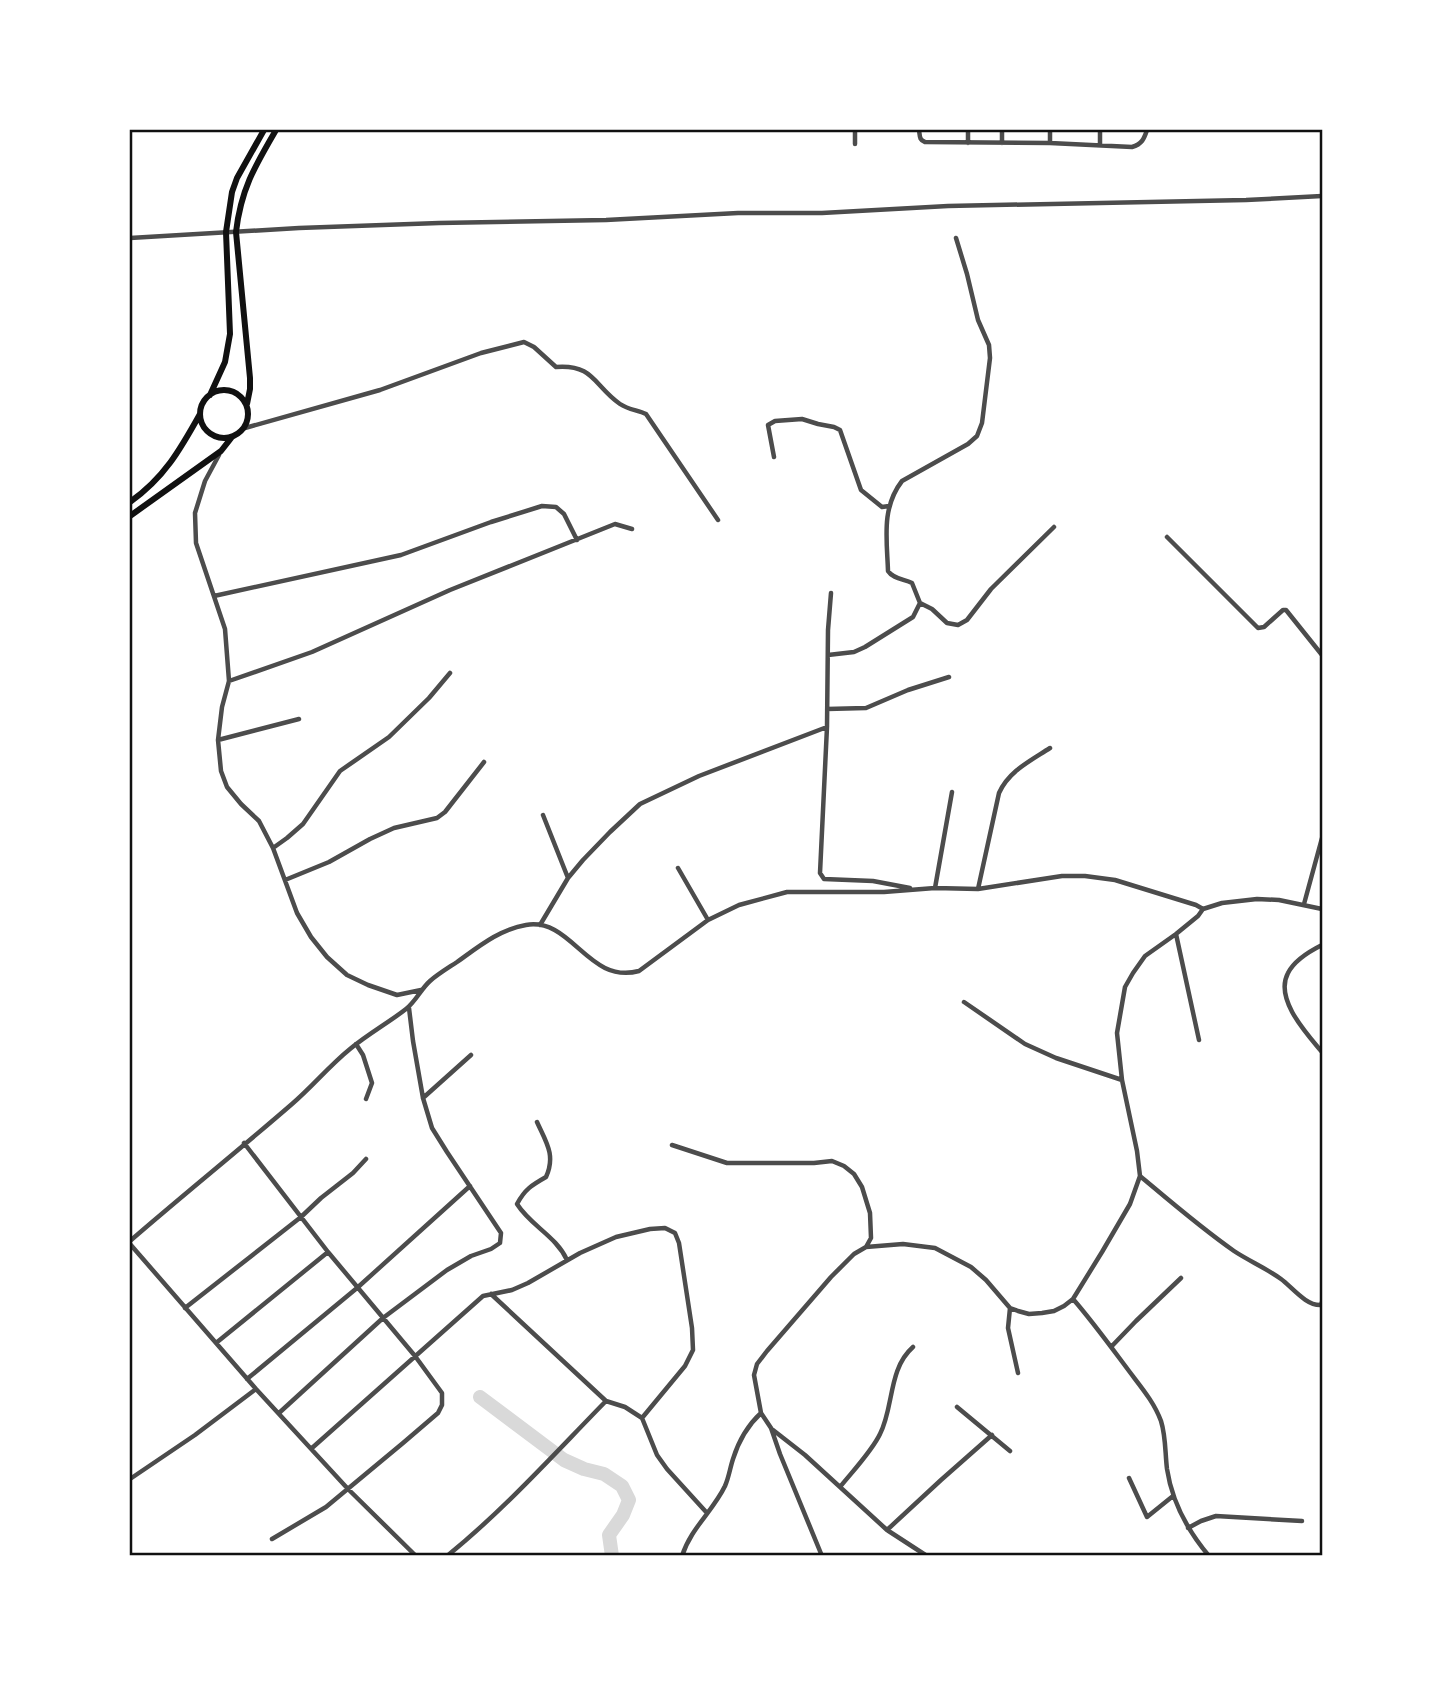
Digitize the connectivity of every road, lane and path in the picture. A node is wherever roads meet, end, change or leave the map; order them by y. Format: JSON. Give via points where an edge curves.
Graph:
{"nodes":[{"id":1,"x":264,"y":130,"type":"edge"},
{"id":2,"x":276,"y":130,"type":"edge"},
{"id":3,"x":855,"y":130,"type":"edge"},
{"id":4,"x":919,"y":130,"type":"edge"},
{"id":5,"x":968,"y":130,"type":"edge"},
{"id":6,"x":1002,"y":130,"type":"edge"},
{"id":7,"x":1050,"y":130,"type":"edge"},
{"id":8,"x":1100,"y":130,"type":"edge"},
{"id":9,"x":1147,"y":130,"type":"edge"},
{"id":10,"x":1002,"y":143,"type":"junction"},
{"id":11,"x":1049,"y":143,"type":"junction"},
{"id":12,"x":855,"y":144,"type":"dead end"},
{"id":13,"x":968,"y":144,"type":"junction"},
{"id":14,"x":1101,"y":145,"type":"junction"},
{"id":15,"x":1322,"y":196,"type":"edge"},
{"id":16,"x":226,"y":232,"type":"junction"},
{"id":17,"x":236,"y":232,"type":"junction"},
{"id":18,"x":130,"y":238,"type":"edge"},
{"id":19,"x":956,"y":238,"type":"dead end"},
{"id":20,"x":209,"y":395,"type":"junction"},
{"id":21,"x":247,"y":404,"type":"junction"},
{"id":22,"x":200,"y":414,"type":"junction"},
{"id":23,"x":245,"y":428,"type":"junction"},
{"id":24,"x":232,"y":437,"type":"junction"},
{"id":25,"x":221,"y":451,"type":"junction"},
{"id":26,"x":774,"y":457,"type":"dead end"},
{"id":27,"x":130,"y":502,"type":"edge"},
{"id":28,"x":889,"y":506,"type":"junction"},
{"id":29,"x":130,"y":516,"type":"edge"},
{"id":30,"x":718,"y":520,"type":"dead end"},
{"id":31,"x":1054,"y":527,"type":"dead end"},
{"id":32,"x":632,"y":529,"type":"dead end"},
{"id":33,"x":1167,"y":537,"type":"dead end"},
{"id":34,"x":577,"y":540,"type":"junction"},
{"id":35,"x":831,"y":593,"type":"dead end"},
{"id":36,"x":214,"y":596,"type":"junction"},
{"id":37,"x":920,"y":603,"type":"junction"},
{"id":38,"x":828,"y":655,"type":"junction"},
{"id":39,"x":1322,"y":655,"type":"edge"},
{"id":40,"x":450,"y":673,"type":"dead end"},
{"id":41,"x":949,"y":677,"type":"dead end"},
{"id":42,"x":229,"y":681,"type":"junction"},
{"id":43,"x":827,"y":709,"type":"junction"},
{"id":44,"x":299,"y":719,"type":"dead end"},
{"id":45,"x":827,"y":727,"type":"junction"},
{"id":46,"x":218,"y":740,"type":"junction"},
{"id":47,"x":1050,"y":748,"type":"dead end"},
{"id":48,"x":484,"y":762,"type":"dead end"},
{"id":49,"x":952,"y":792,"type":"dead end"},
{"id":50,"x":543,"y":815,"type":"dead end"},
{"id":51,"x":1322,"y":838,"type":"edge"},
{"id":52,"x":273,"y":848,"type":"junction"},
{"id":53,"x":678,"y":868,"type":"dead end"},
{"id":54,"x":568,"y":878,"type":"junction"},
{"id":55,"x":285,"y":880,"type":"junction"},
{"id":56,"x":935,"y":888,"type":"junction"},
{"id":57,"x":918,"y":889,"type":"junction"},
{"id":58,"x":978,"y":889,"type":"junction"},
{"id":59,"x":1304,"y":905,"type":"junction"},
{"id":60,"x":1203,"y":909,"type":"junction"},
{"id":61,"x":1322,"y":909,"type":"edge"},
{"id":62,"x":708,"y":920,"type":"junction"},
{"id":63,"x":540,"y":925,"type":"junction"},
{"id":64,"x":1176,"y":934,"type":"junction"},
{"id":65,"x":1322,"y":945,"type":"edge"},
{"id":66,"x":422,"y":989,"type":"junction"},
{"id":67,"x":964,"y":1002,"type":"dead end"},
{"id":68,"x":409,"y":1007,"type":"junction"},
{"id":69,"x":1199,"y":1040,"type":"dead end"},
{"id":70,"x":356,"y":1044,"type":"junction"},
{"id":71,"x":1322,"y":1052,"type":"edge"},
{"id":72,"x":471,"y":1055,"type":"dead end"},
{"id":73,"x":1122,"y":1080,"type":"junction"},
{"id":74,"x":423,"y":1098,"type":"junction"},
{"id":75,"x":366,"y":1099,"type":"dead end"},
{"id":76,"x":537,"y":1122,"type":"dead end"},
{"id":77,"x":244,"y":1143,"type":"junction"},
{"id":78,"x":672,"y":1144,"type":"dead end"},
{"id":79,"x":366,"y":1159,"type":"dead end"},
{"id":80,"x":1140,"y":1176,"type":"junction"},
{"id":81,"x":470,"y":1186,"type":"junction"},
{"id":82,"x":300,"y":1217,"type":"junction"},
{"id":83,"x":130,"y":1242,"type":"edge"},
{"id":84,"x":866,"y":1247,"type":"junction"},
{"id":85,"x":328,"y":1252,"type":"junction"},
{"id":86,"x":567,"y":1260,"type":"junction"},
{"id":87,"x":1181,"y":1278,"type":"dead end"},
{"id":88,"x":356,"y":1288,"type":"junction"},
{"id":89,"x":490,"y":1294,"type":"junction"},
{"id":90,"x":1073,"y":1299,"type":"junction"},
{"id":91,"x":1322,"y":1302,"type":"edge"},
{"id":92,"x":184,"y":1308,"type":"junction"},
{"id":93,"x":1010,"y":1308,"type":"junction"},
{"id":94,"x":383,"y":1318,"type":"junction"},
{"id":95,"x":216,"y":1343,"type":"junction"},
{"id":96,"x":913,"y":1347,"type":"dead end"},
{"id":97,"x":1111,"y":1347,"type":"junction"},
{"id":98,"x":415,"y":1356,"type":"junction"},
{"id":99,"x":1018,"y":1373,"type":"dead end"},
{"id":100,"x":247,"y":1379,"type":"junction"},
{"id":101,"x":256,"y":1389,"type":"junction"},
{"id":102,"x":606,"y":1401,"type":"junction"},
{"id":103,"x":957,"y":1407,"type":"dead end"},
{"id":104,"x":279,"y":1413,"type":"junction"},
{"id":105,"x":761,"y":1413,"type":"junction"},
{"id":106,"x":642,"y":1418,"type":"junction"},
{"id":107,"x":771,"y":1428,"type":"junction"},
{"id":108,"x":992,"y":1435,"type":"junction"},
{"id":109,"x":786,"y":1441,"type":"junction"},
{"id":110,"x":312,"y":1448,"type":"junction"},
{"id":111,"x":778,"y":1450,"type":"junction"},
{"id":112,"x":1010,"y":1451,"type":"dead end"},
{"id":113,"x":1129,"y":1478,"type":"dead end"},
{"id":114,"x":130,"y":1479,"type":"edge"},
{"id":115,"x":840,"y":1487,"type":"junction"},
{"id":116,"x":348,"y":1489,"type":"junction"},
{"id":117,"x":1173,"y":1496,"type":"junction"},
{"id":118,"x":707,"y":1513,"type":"junction"},
{"id":119,"x":1301,"y":1521,"type":"dead end"},
{"id":120,"x":1188,"y":1528,"type":"junction"},
{"id":121,"x":887,"y":1530,"type":"junction"},
{"id":122,"x":272,"y":1539,"type":"dead end"},
{"id":123,"x":416,"y":1556,"type":"edge"},
{"id":124,"x":447,"y":1556,"type":"edge"},
{"id":125,"x":682,"y":1556,"type":"edge"},
{"id":126,"x":822,"y":1556,"type":"edge"},
{"id":127,"x":927,"y":1556,"type":"edge"},
{"id":128,"x":1209,"y":1556,"type":"edge"}],
"edges":[{"from":1,"to":16,"type":"main road","via":[[237,178]]},
{"from":2,"to":17,"type":"main road","via":[[248,182]]},
{"from":3,"to":12,"type":"street"},
{"from":4,"to":13,"type":"street","via":[[925,142]]},
{"from":5,"to":13,"type":"street"},
{"from":6,"to":10,"type":"street"},
{"from":7,"to":11,"type":"street"},
{"from":8,"to":14,"type":"street"},
{"from":9,"to":14,"type":"street","via":[[1139,145]]},
{"from":10,"to":11,"type":"street"},
{"from":10,"to":13,"type":"street"},
{"from":11,"to":14,"type":"street"},
{"from":15,"to":17,"type":"street"},
{"from":16,"to":17,"type":"street"},
{"from":16,"to":18,"type":"street"},
{"from":16,"to":20,"type":"main road","via":[[230,334],[225,362]]},
{"from":17,"to":21,"type":"main road","via":[[250,378]]},
{"from":19,"to":28,"type":"street","via":[[989,345],[982,423],[968,444],[902,481]]},
{"from":20,"to":21,"type":"main road","via":[[229,390]]},
{"from":20,"to":22,"type":"main road"},
{"from":21,"to":23,"type":"main road"},
{"from":22,"to":24,"type":"main road","via":[[210,434]]},
{"from":22,"to":27,"type":"main road","via":[[174,459]]},
{"from":23,"to":24,"type":"main road"},
{"from":23,"to":30,"type":"street","via":[[524,342],[556,367],[583,369],[619,403],[646,414]]},
{"from":24,"to":25,"type":"main road"},
{"from":25,"to":29,"type":"main road"},
{"from":25,"to":36,"type":"street","via":[[195,513],[196,543]]},
{"from":26,"to":28,"type":"street","via":[[768,425],[775,421],[802,419],[834,427],[844,438],[861,490],[882,507]]},
{"from":28,"to":37,"type":"street","via":[[888,571],[912,583]]},
{"from":31,"to":37,"type":"street","via":[[991,589],[967,620],[958,625],[947,623]]},
{"from":32,"to":34,"type":"street","via":[[615,524]]},
{"from":33,"to":39,"type":"street","via":[[1258,628],[1286,610]]},
{"from":34,"to":36,"type":"street","via":[[564,514],[556,507],[542,506],[401,555]]},
{"from":34,"to":42,"type":"street","via":[[312,652]]},
{"from":35,"to":38,"type":"street"},
{"from":36,"to":42,"type":"street","via":[[225,629]]},
{"from":37,"to":38,"type":"street","via":[[913,617],[865,647]]},
{"from":38,"to":43,"type":"street"},
{"from":40,"to":52,"type":"street","via":[[389,737],[340,771],[303,824]]},
{"from":41,"to":43,"type":"street","via":[[866,708]]},
{"from":42,"to":46,"type":"street"},
{"from":43,"to":45,"type":"street"},
{"from":44,"to":46,"type":"street"},
{"from":45,"to":54,"type":"street","via":[[640,804]]},
{"from":45,"to":57,"type":"street","via":[[820,873],[824,879]]},
{"from":46,"to":52,"type":"street","via":[[227,787],[258,821]]},
{"from":47,"to":58,"type":"street","via":[[1013,771],[1003,783]]},
{"from":48,"to":55,"type":"street","via":[[437,818],[394,828]]},
{"from":49,"to":56,"type":"street"},
{"from":50,"to":54,"type":"street"},
{"from":51,"to":59,"type":"street"},
{"from":52,"to":55,"type":"street"},
{"from":53,"to":62,"type":"street"},
{"from":54,"to":63,"type":"street"},
{"from":55,"to":66,"type":"street","via":[[312,937],[347,975],[397,995]]},
{"from":56,"to":57,"type":"street"},
{"from":56,"to":58,"type":"street"},
{"from":57,"to":62,"type":"street","via":[[787,892],[739,905]]},
{"from":58,"to":60,"type":"street","via":[[1085,876],[1115,880]]},
{"from":59,"to":60,"type":"street","via":[[1257,899]]},
{"from":59,"to":61,"type":"street"},
{"from":60,"to":64,"type":"street"},
{"from":62,"to":63,"type":"street","via":[[632,973],[603,967],[557,931]]},
{"from":63,"to":66,"type":"street","via":[[527,924],[486,941]]},
{"from":64,"to":69,"type":"street"},
{"from":64,"to":73,"type":"street","via":[[1145,956],[1125,987],[1117,1033]]},
{"from":65,"to":71,"type":"street","via":[[1297,963],[1286,980],[1289,1005],[1298,1024]]},
{"from":66,"to":68,"type":"street"},
{"from":67,"to":73,"type":"street","via":[[1025,1044]]},
{"from":68,"to":70,"type":"street"},
{"from":68,"to":74,"type":"street"},
{"from":70,"to":75,"type":"street","via":[[372,1083]]},
{"from":70,"to":77,"type":"street"},
{"from":72,"to":74,"type":"street"},
{"from":73,"to":80,"type":"street"},
{"from":74,"to":81,"type":"street","via":[[432,1128]]},
{"from":76,"to":86,"type":"street","via":[[551,1153],[551,1167],[517,1204],[561,1247]]},
{"from":77,"to":82,"type":"street"},
{"from":77,"to":83,"type":"street"},
{"from":78,"to":84,"type":"street","via":[[727,1163],[832,1161],[844,1166],[862,1187],[870,1213],[871,1238]]},
{"from":79,"to":82,"type":"street"},
{"from":80,"to":90,"type":"street","via":[[1130,1204]]},
{"from":80,"to":91,"type":"street","via":[[1237,1253],[1316,1306]]},
{"from":81,"to":88,"type":"street"},
{"from":81,"to":94,"type":"street","via":[[501,1233],[500,1243],[447,1270]]},
{"from":82,"to":85,"type":"street"},
{"from":82,"to":92,"type":"street"},
{"from":83,"to":92,"type":"street"},
{"from":84,"to":93,"type":"street","via":[[903,1244],[935,1248],[971,1267]]},
{"from":84,"to":105,"type":"street","via":[[831,1277],[757,1364],[754,1375]]},
{"from":85,"to":88,"type":"street"},
{"from":85,"to":95,"type":"street"},
{"from":86,"to":89,"type":"street","via":[[528,1283]]},
{"from":86,"to":106,"type":"street","via":[[616,1237],[650,1229],[665,1228],[675,1233],[680,1243],[693,1350]]},
{"from":87,"to":97,"type":"street"},
{"from":88,"to":94,"type":"street"},
{"from":88,"to":100,"type":"street"},
{"from":89,"to":98,"type":"street","via":[[476,1301]]},
{"from":89,"to":102,"type":"street"},
{"from":90,"to":93,"type":"street","via":[[1042,1314]]},
{"from":90,"to":97,"type":"street"},
{"from":92,"to":95,"type":"street"},
{"from":93,"to":99,"type":"street","via":[[1008,1328]]},
{"from":94,"to":98,"type":"street"},
{"from":94,"to":104,"type":"street"},
{"from":95,"to":100,"type":"street"},
{"from":96,"to":115,"type":"street","via":[[894,1382],[879,1436]]},
{"from":97,"to":117,"type":"street","via":[[1156,1410]]},
{"from":98,"to":110,"type":"street"},
{"from":98,"to":116,"type":"street","via":[[442,1393],[438,1413]]},
{"from":100,"to":101,"type":"street"},
{"from":101,"to":104,"type":"street"},
{"from":101,"to":114,"type":"street"},
{"from":102,"to":106,"type":"street"},
{"from":102,"to":124,"type":"street"},
{"from":103,"to":108,"type":"street"},
{"from":104,"to":110,"type":"street"},
{"from":105,"to":107,"type":"street"},
{"from":105,"to":118,"type":"street","via":[[738,1445],[725,1486]]},
{"from":106,"to":118,"type":"street","via":[[657,1455]]},
{"from":107,"to":109,"type":"street"},
{"from":107,"to":111,"type":"street"},
{"from":108,"to":112,"type":"street"},
{"from":108,"to":121,"type":"street"},
{"from":109,"to":111,"type":"street","via":[[780,1442]]},
{"from":109,"to":115,"type":"street"},
{"from":110,"to":116,"type":"street"},
{"from":111,"to":126,"type":"street"},
{"from":113,"to":117,"type":"street","via":[[1147,1517]]},
{"from":115,"to":121,"type":"street"},
{"from":116,"to":122,"type":"street"},
{"from":116,"to":123,"type":"street"},
{"from":117,"to":120,"type":"street"},
{"from":118,"to":125,"type":"street"},
{"from":119,"to":120,"type":"street","via":[[1216,1516]]},
{"from":120,"to":128,"type":"street"},
{"from":121,"to":127,"type":"street"}]}
